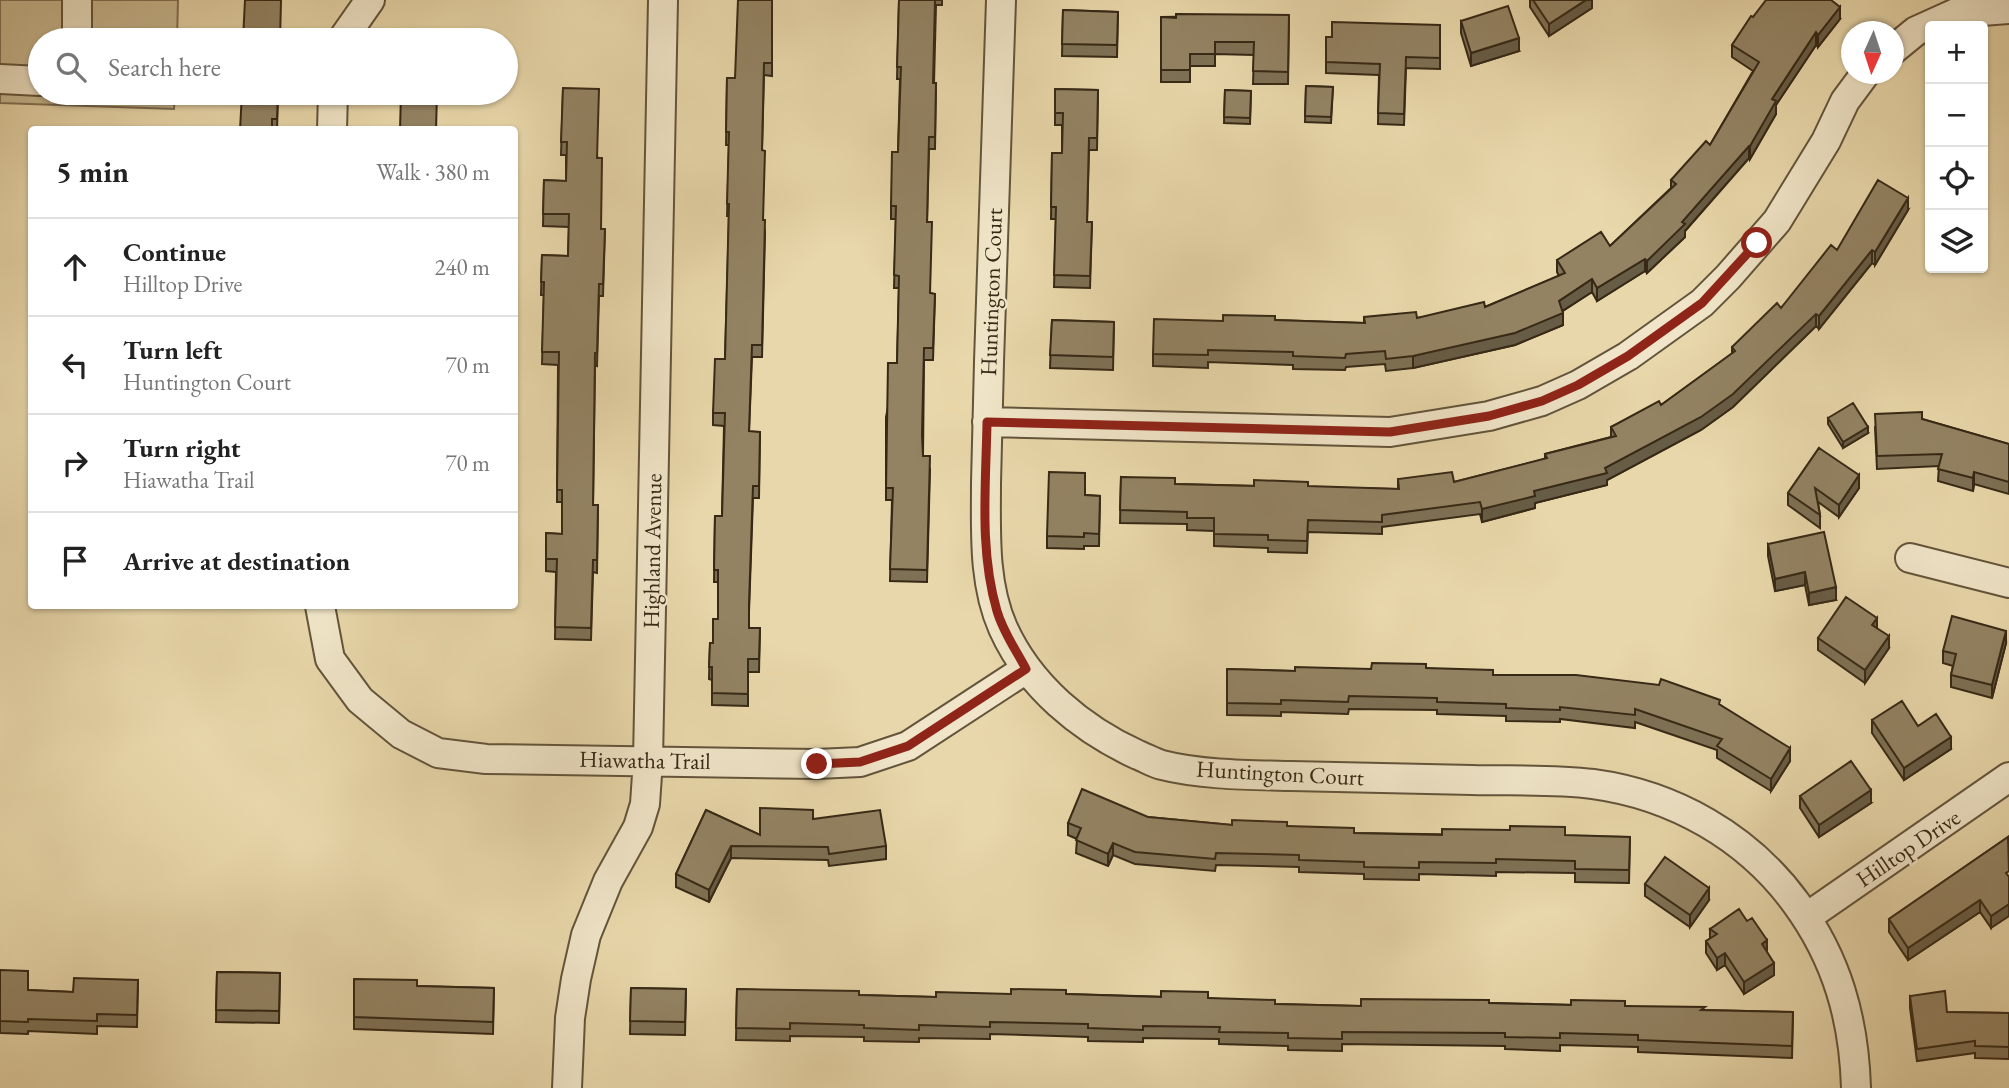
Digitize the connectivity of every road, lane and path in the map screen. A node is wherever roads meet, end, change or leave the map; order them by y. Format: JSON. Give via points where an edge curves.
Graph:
{"nodes":[{"id":1,"x":77,"y":0,"type":"edge"},
{"id":2,"x":369,"y":0,"type":"edge"},
{"id":3,"x":663,"y":0,"type":"edge"},
{"id":4,"x":1001,"y":0,"type":"edge"},
{"id":5,"x":2009,"y":9,"type":"edge"},
{"id":6,"x":77,"y":28,"type":"edge"},
{"id":7,"x":350,"y":28,"type":"edge"},
{"id":8,"x":1904,"y":41,"type":"edge"},
{"id":9,"x":0,"y":79,"type":"edge"},
{"id":10,"x":28,"y":80,"type":"edge"},
{"id":11,"x":1858,"y":84,"type":"edge"},
{"id":12,"x":333,"y":105,"type":"edge"},
{"id":13,"x":332,"y":126,"type":"edge"},
{"id":14,"x":987,"y":422,"type":"junction"},
{"id":15,"x":1910,"y":558,"type":"dead end"},
{"id":16,"x":2009,"y":583,"type":"edge"},
{"id":17,"x":321,"y":609,"type":"edge"},
{"id":18,"x":1026,"y":669,"type":"junction"},
{"id":19,"x":648,"y":760,"type":"junction"},
{"id":20,"x":2009,"y":777,"type":"edge"},
{"id":21,"x":1807,"y":917,"type":"junction"},
{"id":22,"x":566,"y":1088,"type":"edge"},
{"id":23,"x":1856,"y":1088,"type":"edge"}],
"edges":[{"from":1,"to":6,"type":"street"},
{"from":2,"to":7,"type":"street"},
{"from":3,"to":19,"type":"street","name":"Highland Avenue"},
{"from":4,"to":14,"type":"street","name":"Huntington Court"},
{"from":5,"to":8,"type":"street","via":[[1956,13]]},
{"from":9,"to":10,"type":"street"},
{"from":11,"to":14,"type":"street","via":[[1777,221],[1728,277],[1702,303],[1628,356],[1542,401],[1489,416],[1390,432]]},
{"from":12,"to":13,"type":"street"},
{"from":14,"to":18,"type":"street","name":"Huntington Court","via":[[987,564],[997,611]]},
{"from":15,"to":16,"type":"street"},
{"from":17,"to":19,"type":"street","name":"Hiawatha Trail","via":[[330,659],[360,700],[401,734],[438,753],[486,759]]},
{"from":18,"to":19,"type":"street","name":"Hiawatha Trail","via":[[908,746],[860,762]]},
{"from":18,"to":21,"type":"street","name":"Huntington Court","via":[[1073,718],[1111,743],[1161,765],[1233,775],[1580,783],[1664,802],[1730,837],[1782,884]]},
{"from":19,"to":22,"type":"street","name":"Highland Avenue","via":[[645,804],[638,827],[608,881],[586,935],[570,1018]]},
{"from":20,"to":21,"type":"street","name":"Hilltop Drive"},
{"from":21,"to":23,"type":"street","name":"Huntington Court","via":[[1845,1001]]}]}
